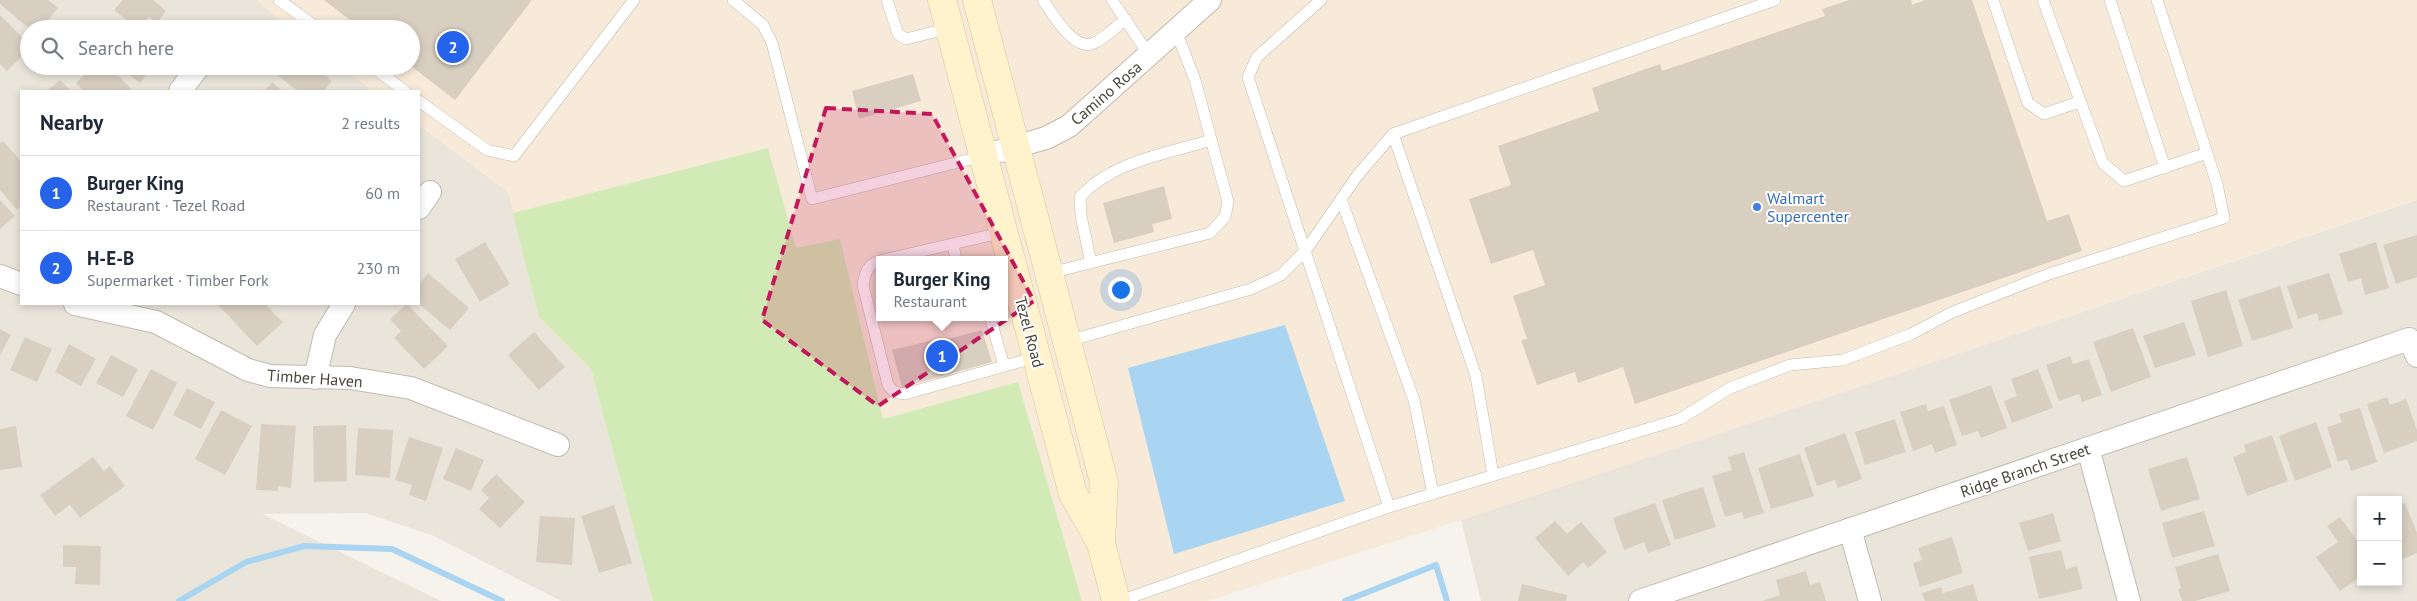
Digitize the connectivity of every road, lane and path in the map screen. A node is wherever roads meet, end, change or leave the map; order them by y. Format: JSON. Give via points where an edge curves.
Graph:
{"nodes":[{"id":1,"x":279,"y":0,"type":"edge"},
{"id":2,"x":634,"y":0,"type":"edge"},
{"id":3,"x":732,"y":0,"type":"edge"},
{"id":4,"x":887,"y":0,"type":"edge"},
{"id":5,"x":942,"y":0,"type":"edge"},
{"id":6,"x":976,"y":0,"type":"edge"},
{"id":7,"x":1043,"y":0,"type":"edge"},
{"id":8,"x":1112,"y":0,"type":"edge"},
{"id":9,"x":1210,"y":0,"type":"edge"},
{"id":10,"x":1321,"y":0,"type":"edge"},
{"id":11,"x":1776,"y":0,"type":"edge"},
{"id":12,"x":1992,"y":0,"type":"edge"},
{"id":13,"x":2043,"y":0,"type":"edge"},
{"id":14,"x":2110,"y":0,"type":"edge"},
{"id":15,"x":2157,"y":0,"type":"edge"},
{"id":16,"x":1126,"y":19,"type":"junction"},
{"id":17,"x":307,"y":20,"type":"edge"},
{"id":18,"x":950,"y":28,"type":"junction"},
{"id":19,"x":1176,"y":31,"type":"junction"},
{"id":20,"x":1149,"y":55,"type":"junction"},
{"id":21,"x":192,"y":75,"type":"edge"},
{"id":22,"x":383,"y":75,"type":"edge"},
{"id":23,"x":181,"y":90,"type":"edge"},
{"id":24,"x":404,"y":90,"type":"edge"},
{"id":25,"x":420,"y":102,"type":"edge"},
{"id":26,"x":2079,"y":102,"type":"junction"},
{"id":27,"x":1393,"y":134,"type":"junction"},
{"id":28,"x":1211,"y":140,"type":"junction"},
{"id":29,"x":1015,"y":148,"type":"junction"},
{"id":30,"x":2207,"y":153,"type":"junction"},
{"id":31,"x":983,"y":156,"type":"junction"},
{"id":32,"x":2165,"y":168,"type":"junction"},
{"id":33,"x":1341,"y":198,"type":"junction"},
{"id":34,"x":1004,"y":232,"type":"junction"},
{"id":35,"x":953,"y":244,"type":"junction"},
{"id":36,"x":1306,"y":250,"type":"junction"},
{"id":37,"x":899,"y":256,"type":"edge"},
{"id":38,"x":955,"y":256,"type":"edge"},
{"id":39,"x":876,"y":262,"type":"edge"},
{"id":40,"x":1091,"y":263,"type":"junction"},
{"id":41,"x":1050,"y":273,"type":"junction"},
{"id":42,"x":0,"y":276,"type":"edge"},
{"id":43,"x":20,"y":284,"type":"edge"},
{"id":44,"x":80,"y":305,"type":"edge"},
{"id":45,"x":343,"y":305,"type":"edge"},
{"id":46,"x":991,"y":321,"type":"edge"},
{"id":47,"x":1068,"y":341,"type":"junction"},
{"id":48,"x":2413,"y":348,"type":"edge"},
{"id":49,"x":1036,"y":356,"type":"junction"},
{"id":50,"x":1004,"y":366,"type":"junction"},
{"id":51,"x":315,"y":378,"type":"junction"},
{"id":52,"x":558,"y":445,"type":"dead end"},
{"id":53,"x":2088,"y":448,"type":"junction"},
{"id":54,"x":1493,"y":475,"type":"junction"},
{"id":55,"x":1433,"y":494,"type":"junction"},
{"id":56,"x":1389,"y":507,"type":"junction"},
{"id":57,"x":1850,"y":529,"type":"junction"},
{"id":58,"x":1101,"y":543,"type":"junction"},
{"id":59,"x":1118,"y":601,"type":"edge"},
{"id":60,"x":1640,"y":601,"type":"edge"},
{"id":61,"x":1870,"y":601,"type":"edge"},
{"id":62,"x":2129,"y":601,"type":"edge"}],
"edges":[{"from":1,"to":17,"type":"lane"},
{"from":2,"to":25,"type":"lane","via":[[514,156],[487,150]]},
{"from":3,"to":31,"type":"lane","via":[[763,26],[772,43],[812,199]]},
{"from":4,"to":18,"type":"lane","via":[[898,34],[906,39]]},
{"from":5,"to":18,"type":"main road","name":"Tezel Road"},
{"from":6,"to":29,"type":"main road","name":"Tezel Road"},
{"from":7,"to":16,"type":"lane","via":[[1073,40],[1084,44],[1093,44]]},
{"from":8,"to":16,"type":"lane"},
{"from":9,"to":19,"type":"street","name":"Camino Rosa"},
{"from":10,"to":36,"type":"lane","via":[[1257,57],[1248,77]]},
{"from":11,"to":27,"type":"lane"},
{"from":12,"to":26,"type":"lane","via":[[2028,103],[2044,114]]},
{"from":13,"to":26,"type":"lane"},
{"from":14,"to":32,"type":"lane"},
{"from":15,"to":30,"type":"lane"},
{"from":16,"to":20,"type":"lane"},
{"from":18,"to":31,"type":"main road","name":"Tezel Road"},
{"from":19,"to":20,"type":"street","name":"Camino Rosa"},
{"from":19,"to":28,"type":"lane","via":[[1195,80]]},
{"from":20,"to":29,"type":"street","name":"Camino Rosa","via":[[1070,126]]},
{"from":21,"to":23,"type":"street"},
{"from":22,"to":24,"type":"lane"},
{"from":26,"to":32,"type":"lane","via":[[2103,163],[2124,181]]},
{"from":27,"to":33,"type":"lane"},
{"from":27,"to":54,"type":"lane","via":[[1476,376]]},
{"from":28,"to":40,"type":"lane","via":[[1117,169],[1092,184],[1080,197]]},
{"from":28,"to":40,"type":"lane","via":[[1228,202],[1225,217],[1210,233]]},
{"from":29,"to":31,"type":"street","name":"Camino Rosa"},
{"from":29,"to":41,"type":"main road","name":"Tezel Road"},
{"from":30,"to":32,"type":"lane"},
{"from":30,"to":54,"type":"lane","via":[[2224,218],[2049,274],[1843,360],[1790,366],[1730,388],[1680,419]]},
{"from":31,"to":34,"type":"main road","name":"Tezel Road"},
{"from":33,"to":36,"type":"lane"},
{"from":33,"to":55,"type":"lane","via":[[1414,400]]},
{"from":34,"to":35,"type":"lane"},
{"from":34,"to":49,"type":"main road","name":"Tezel Road"},
{"from":35,"to":37,"type":"lane"},
{"from":35,"to":38,"type":"lane"},
{"from":36,"to":47,"type":"lane","via":[[1281,275],[1251,289]]},
{"from":36,"to":56,"type":"lane"},
{"from":39,"to":50,"type":"lane","via":[[865,272],[863,285],[888,385],[894,392],[905,394]]},
{"from":40,"to":41,"type":"lane"},
{"from":41,"to":47,"type":"main road","name":"Tezel Road"},
{"from":42,"to":43,"type":"street"},
{"from":44,"to":51,"type":"street","name":"Timber Haven","via":[[156,322],[248,370],[270,376]]},
{"from":45,"to":51,"type":"street","via":[[325,336]]},
{"from":46,"to":50,"type":"lane"},
{"from":47,"to":58,"type":"main road","name":"Tezel Road","via":[[1104,482]]},
{"from":48,"to":53,"type":"street","name":"Ridge Branch Street"},
{"from":49,"to":50,"type":"lane"},
{"from":49,"to":58,"type":"main road","name":"Tezel Road","via":[[1072,494]]},
{"from":51,"to":52,"type":"street","name":"Timber Haven","via":[[350,378],[411,388]]},
{"from":53,"to":57,"type":"street","name":"Ridge Branch Street"},
{"from":53,"to":62,"type":"street"},
{"from":54,"to":55,"type":"lane"},
{"from":55,"to":56,"type":"lane"},
{"from":56,"to":59,"type":"lane"},
{"from":57,"to":60,"type":"street","name":"Ridge Branch Street"},
{"from":57,"to":61,"type":"street"},
{"from":58,"to":59,"type":"main road","name":"Tezel Road"}]}
